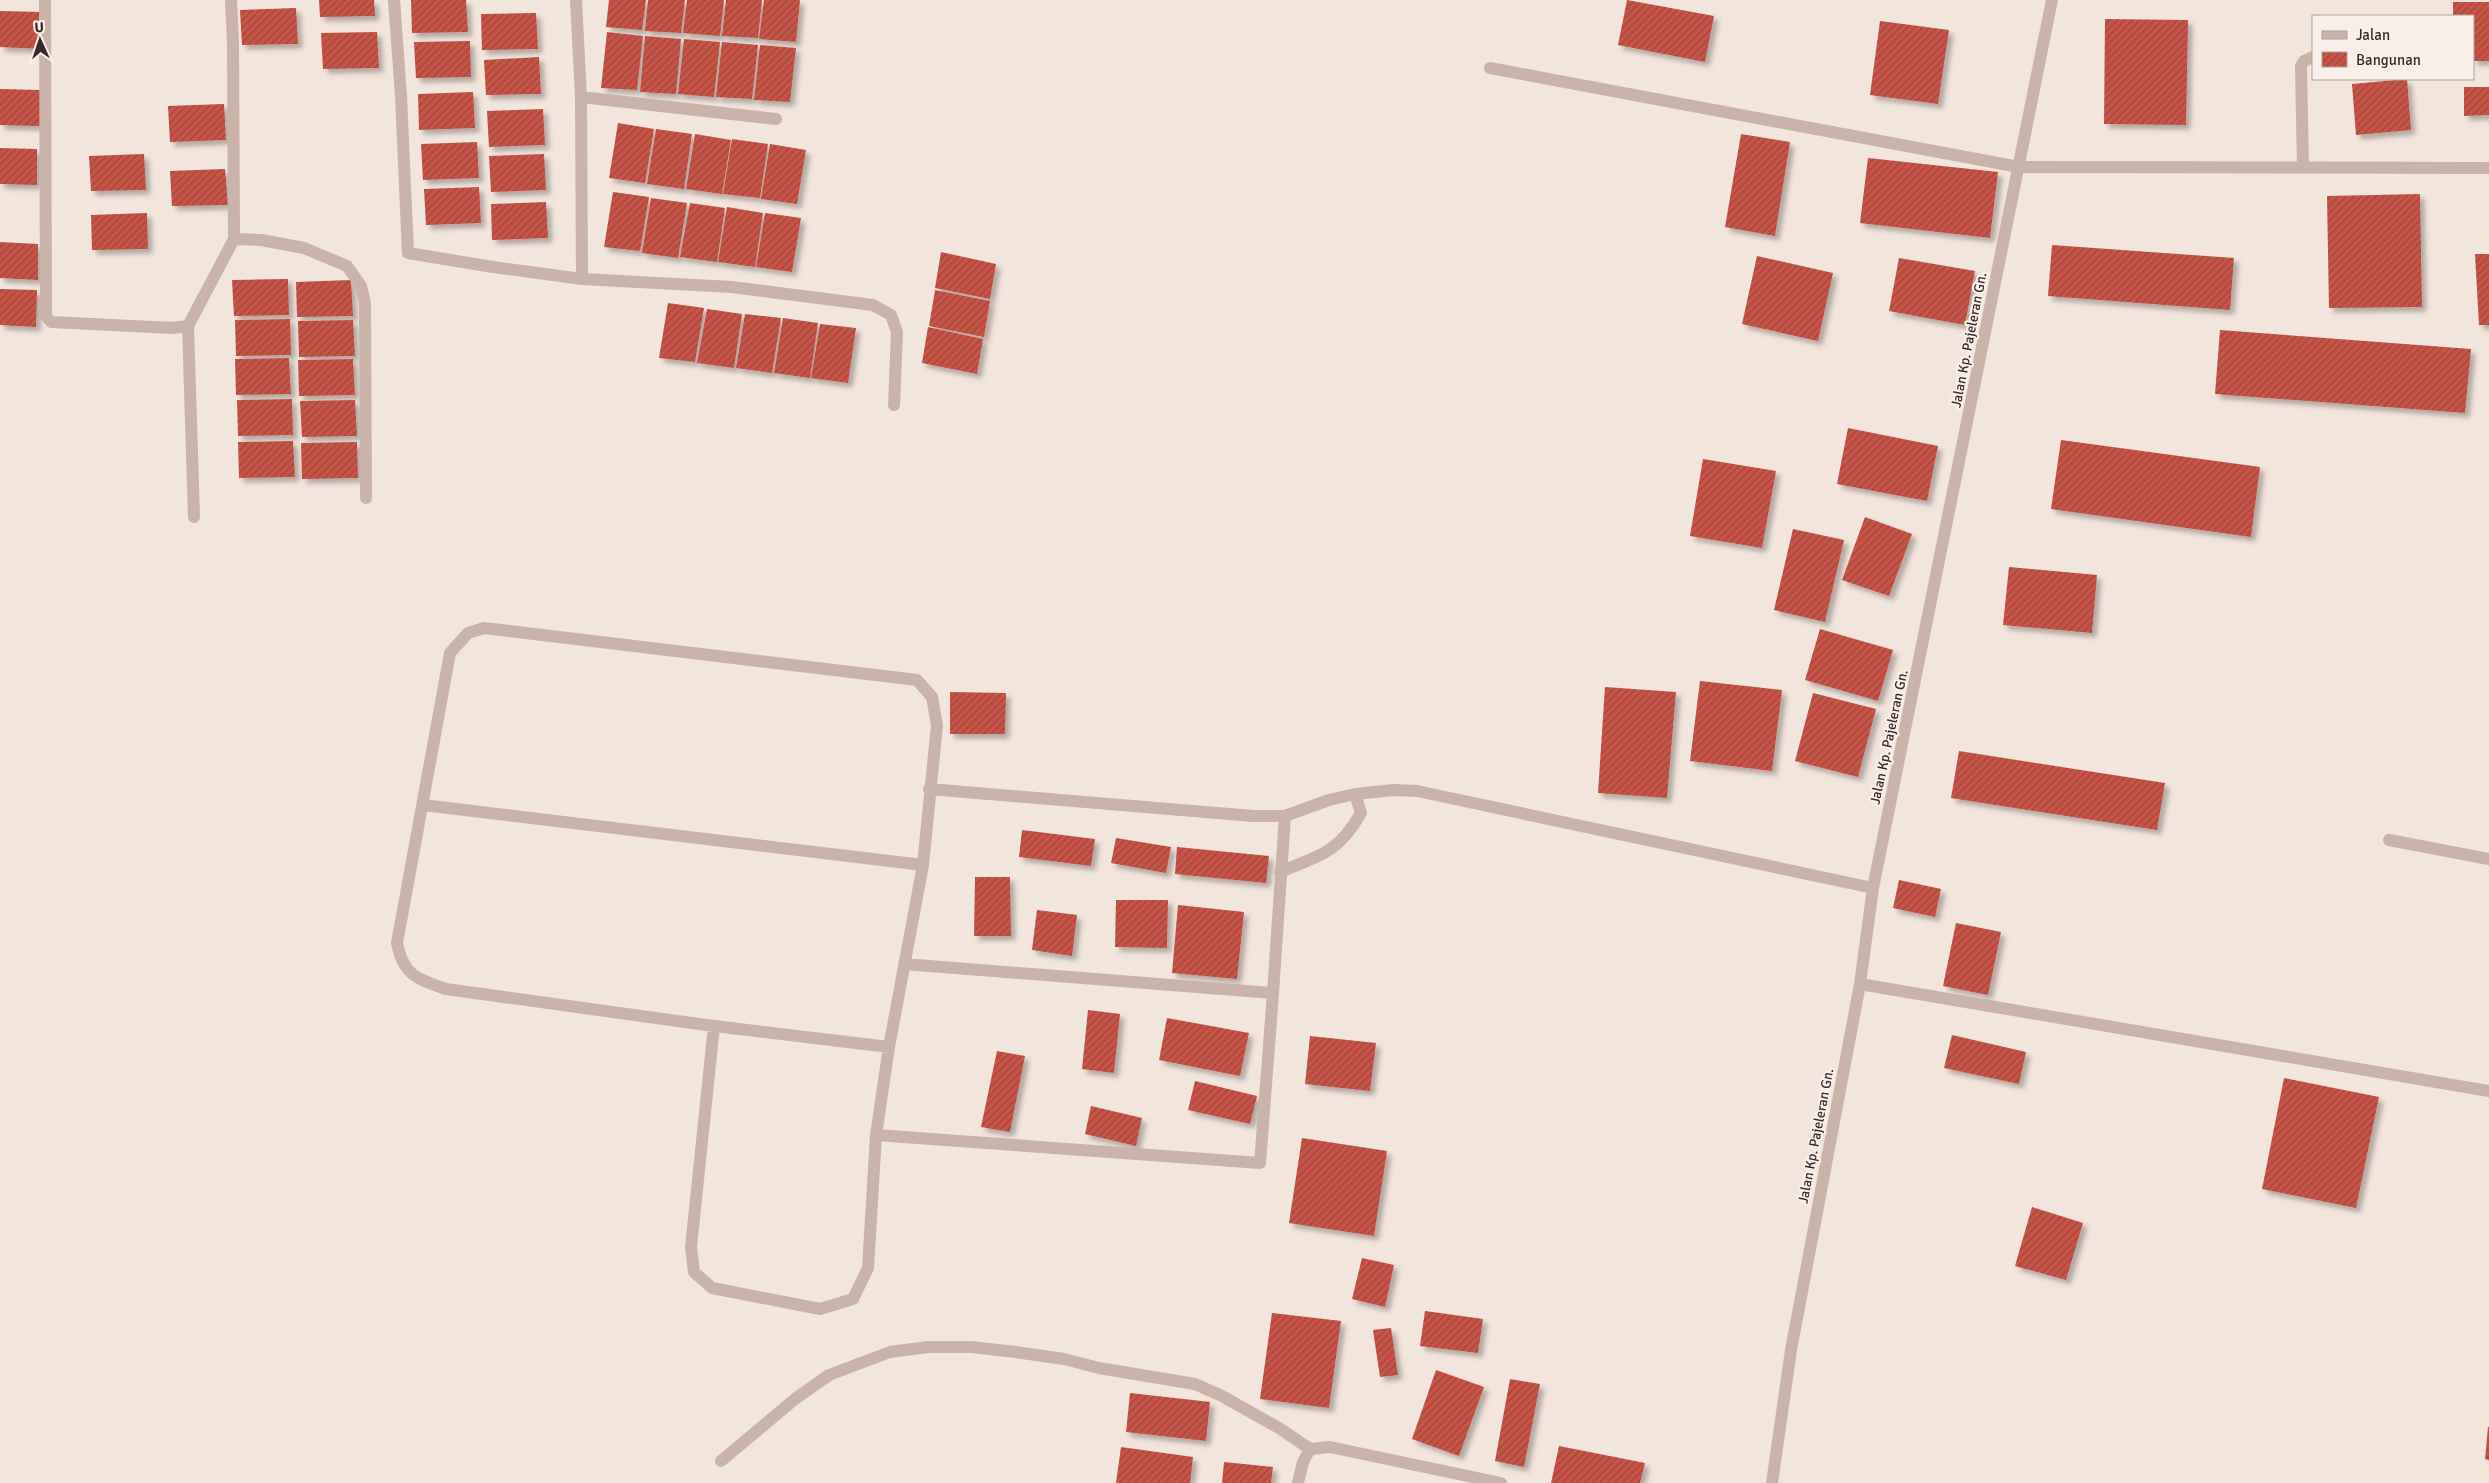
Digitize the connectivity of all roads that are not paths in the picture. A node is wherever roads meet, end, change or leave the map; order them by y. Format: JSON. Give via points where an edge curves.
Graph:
{"nodes":[{"id":1,"x":45,"y":0,"type":"edge"},
{"id":2,"x":231,"y":0,"type":"edge"},
{"id":3,"x":394,"y":0,"type":"edge"},
{"id":4,"x":576,"y":0,"type":"edge"},
{"id":5,"x":2053,"y":0,"type":"edge"},
{"id":6,"x":2312,"y":57,"type":"edge"},
{"id":7,"x":1490,"y":68,"type":"dead end"},
{"id":8,"x":581,"y":97,"type":"junction"},
{"id":9,"x":776,"y":118,"type":"dead end"},
{"id":10,"x":2019,"y":167,"type":"junction"},
{"id":11,"x":2303,"y":168,"type":"junction"},
{"id":12,"x":2489,"y":168,"type":"edge"},
{"id":13,"x":234,"y":239,"type":"junction"},
{"id":14,"x":582,"y":279,"type":"junction"},
{"id":15,"x":188,"y":326,"type":"junction"},
{"id":16,"x":894,"y":405,"type":"dead end"},
{"id":17,"x":366,"y":498,"type":"dead end"},
{"id":18,"x":194,"y":517,"type":"dead end"},
{"id":19,"x":929,"y":788,"type":"junction"},
{"id":20,"x":1355,"y":794,"type":"junction"},
{"id":21,"x":423,"y":805,"type":"junction"},
{"id":22,"x":1285,"y":816,"type":"junction"},
{"id":23,"x":2389,"y":840,"type":"dead end"},
{"id":24,"x":2489,"y":859,"type":"edge"},
{"id":25,"x":922,"y":865,"type":"junction"},
{"id":26,"x":1280,"y":872,"type":"junction"},
{"id":27,"x":1873,"y":888,"type":"junction"},
{"id":28,"x":904,"y":964,"type":"junction"},
{"id":29,"x":1860,"y":984,"type":"junction"},
{"id":30,"x":1273,"y":993,"type":"junction"},
{"id":31,"x":714,"y":1026,"type":"junction"},
{"id":32,"x":889,"y":1047,"type":"junction"},
{"id":33,"x":2489,"y":1091,"type":"edge"},
{"id":34,"x":876,"y":1135,"type":"junction"},
{"id":35,"x":1310,"y":1449,"type":"junction"},
{"id":36,"x":722,"y":1461,"type":"dead end"},
{"id":37,"x":1298,"y":1483,"type":"edge"},
{"id":38,"x":1501,"y":1483,"type":"edge"},
{"id":39,"x":1772,"y":1483,"type":"edge"}],
"edges":[{"from":1,"to":15,"type":"street","via":[[46,316],[50,322]]},
{"from":2,"to":13,"type":"street"},
{"from":3,"to":14,"type":"street","via":[[408,253]]},
{"from":4,"to":8,"type":"street"},
{"from":5,"to":10,"type":"street","name":"Jalan Kp. Pajeleran Gn."},
{"from":6,"to":11,"type":"street","via":[[2304,60],[2301,66]]},
{"from":7,"to":10,"type":"street"},
{"from":8,"to":9,"type":"street"},
{"from":8,"to":14,"type":"street"},
{"from":10,"to":11,"type":"street"},
{"from":10,"to":27,"type":"street","name":"Jalan Kp. Pajeleran Gn."},
{"from":11,"to":12,"type":"street"},
{"from":13,"to":15,"type":"street"},
{"from":13,"to":17,"type":"street","via":[[304,248],[347,266],[361,286],[365,303]]},
{"from":14,"to":16,"type":"street","via":[[732,287],[873,305],[891,315],[897,332]]},
{"from":15,"to":18,"type":"street"},
{"from":19,"to":21,"type":"street","via":[[937,725],[932,697],[917,680],[484,628],[468,633],[450,653]]},
{"from":19,"to":22,"type":"street"},
{"from":19,"to":25,"type":"street"},
{"from":20,"to":22,"type":"street"},
{"from":20,"to":26,"type":"street","via":[[1361,813],[1350,832],[1332,850]]},
{"from":20,"to":27,"type":"street","via":[[1417,791]]},
{"from":21,"to":25,"type":"street"},
{"from":21,"to":31,"type":"street","via":[[397,943],[401,962],[417,979],[446,988]]},
{"from":22,"to":26,"type":"street"},
{"from":23,"to":24,"type":"street"},
{"from":25,"to":28,"type":"street"},
{"from":26,"to":30,"type":"street"},
{"from":27,"to":29,"type":"street","name":"Jalan Kp. Pajeleran Gn."},
{"from":28,"to":30,"type":"street"},
{"from":28,"to":32,"type":"street"},
{"from":29,"to":33,"type":"street"},
{"from":29,"to":39,"type":"street","name":"Jalan Kp. Pajeleran Gn.","via":[[1791,1350]]},
{"from":30,"to":34,"type":"street","via":[[1260,1163]]},
{"from":31,"to":32,"type":"street"},
{"from":31,"to":34,"type":"street","via":[[692,1247],[694,1272],[712,1288],[820,1309],[853,1299],[868,1268]]},
{"from":32,"to":34,"type":"street"},
{"from":35,"to":36,"type":"street","via":[[1279,1428],[1195,1384],[1064,1359],[972,1347],[890,1352],[829,1375],[795,1399]]},
{"from":35,"to":37,"type":"street","via":[[1302,1462]]},
{"from":35,"to":38,"type":"street","via":[[1330,1447]]}]}
